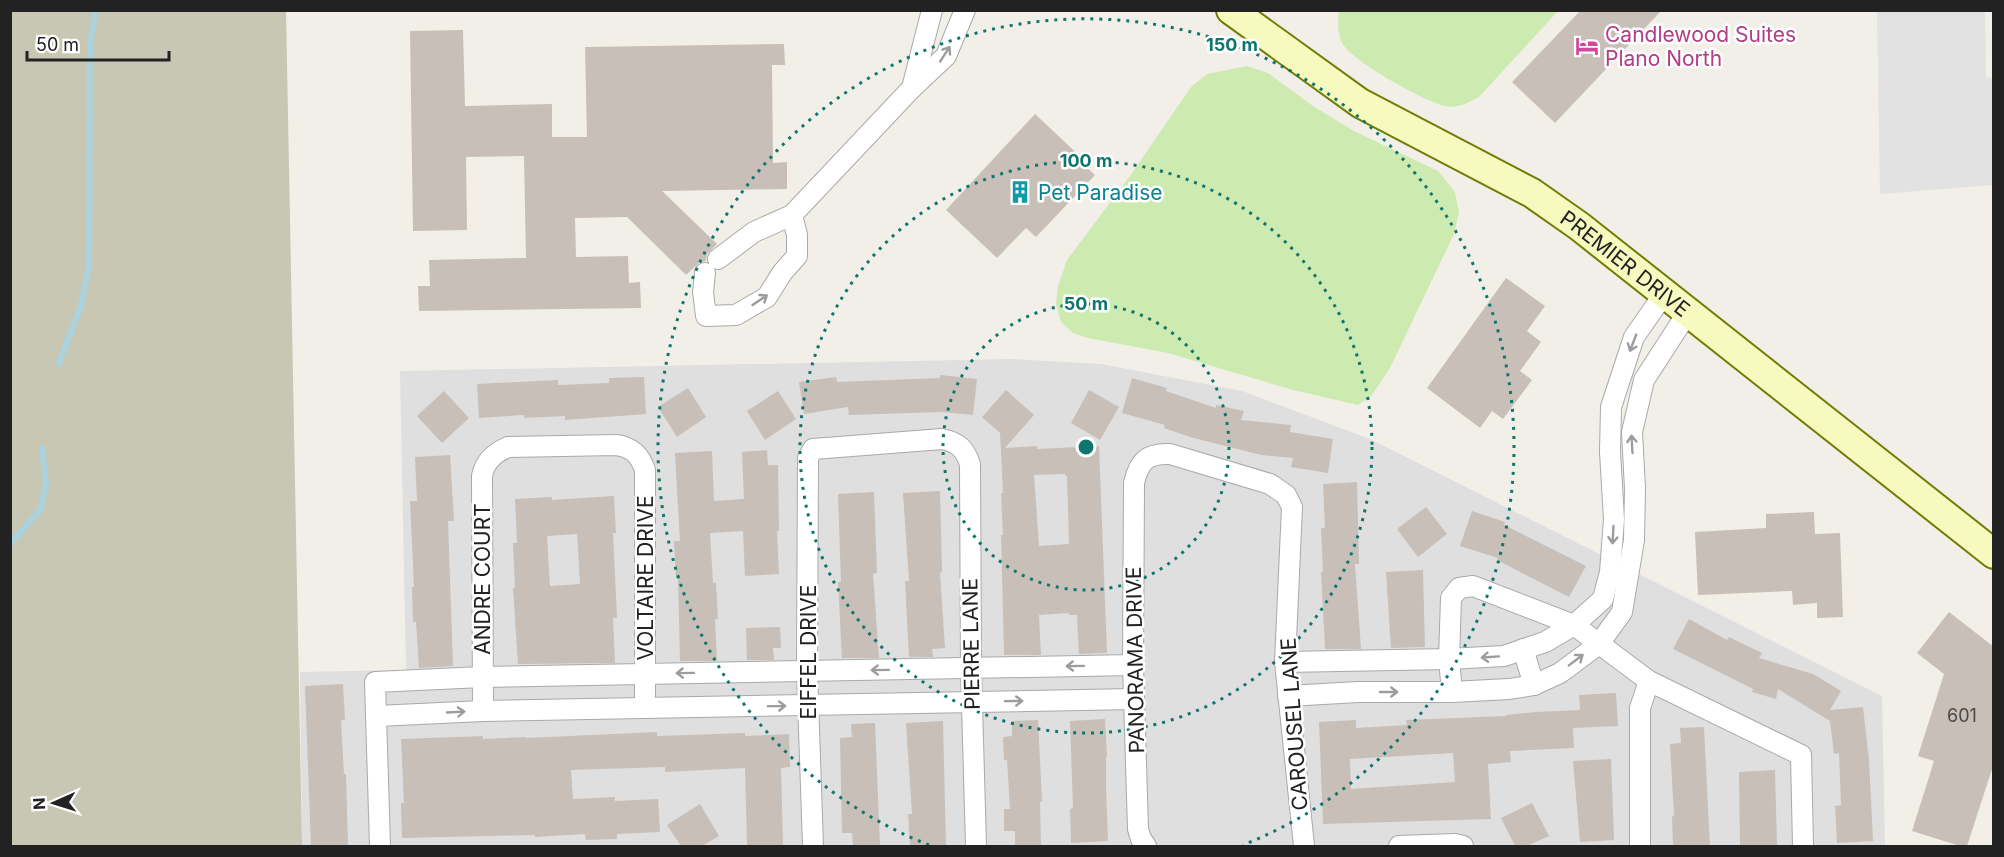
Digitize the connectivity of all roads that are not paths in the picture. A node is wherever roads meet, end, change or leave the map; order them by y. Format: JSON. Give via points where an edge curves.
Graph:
{"nodes":[{"id":1,"x":932,"y":10,"type":"edge"},
{"id":2,"x":965,"y":10,"type":"edge"},
{"id":3,"x":1231,"y":10,"type":"edge"},
{"id":4,"x":912,"y":88,"type":"junction"},
{"id":5,"x":792,"y":216,"type":"junction"},
{"id":6,"x":1664,"y":294,"type":"junction"},
{"id":7,"x":1688,"y":312,"type":"junction"},
{"id":8,"x":960,"y":446,"type":"joint"},
{"id":9,"x":496,"y":452,"type":"joint"},
{"id":10,"x":1136,"y":472,"type":"joint"},
{"id":11,"x":1635,"y":489,"type":"junction"},
{"id":12,"x":1612,"y":490,"type":"junction"},
{"id":13,"x":1994,"y":554,"type":"edge"},
{"id":14,"x":1574,"y":625,"type":"junction"},
{"id":15,"x":1599,"y":644,"type":"junction"},
{"id":16,"x":1523,"y":649,"type":"junction"},
{"id":17,"x":1449,"y":659,"type":"junction"},
{"id":18,"x":1357,"y":661,"type":"junction"},
{"id":19,"x":1285,"y":662,"type":"junction"},
{"id":20,"x":1133,"y":665,"type":"junction"},
{"id":21,"x":971,"y":668,"type":"junction"},
{"id":22,"x":807,"y":671,"type":"junction"},
{"id":23,"x":747,"y":672,"type":"junction"},
{"id":24,"x":645,"y":674,"type":"junction"},
{"id":25,"x":572,"y":675,"type":"junction"},
{"id":26,"x":482,"y":677,"type":"junction"},
{"id":27,"x":430,"y":679,"type":"junction"},
{"id":28,"x":1649,"y":681,"type":"junction"},
{"id":29,"x":1534,"y":685,"type":"junction"},
{"id":30,"x":1358,"y":692,"type":"junction"},
{"id":31,"x":1452,"y":692,"type":"junction"},
{"id":32,"x":1288,"y":696,"type":"junction"},
{"id":33,"x":1134,"y":699,"type":"junction"},
{"id":34,"x":972,"y":702,"type":"junction"},
{"id":35,"x":808,"y":705,"type":"junction"},
{"id":36,"x":746,"y":706,"type":"junction"},
{"id":37,"x":645,"y":708,"type":"junction"},
{"id":38,"x":572,"y":709,"type":"junction"},
{"id":39,"x":483,"y":711,"type":"junction"},
{"id":40,"x":431,"y":713,"type":"junction"},
{"id":41,"x":377,"y":716,"type":"junction"},
{"id":42,"x":380,"y":846,"type":"edge"},
{"id":43,"x":813,"y":846,"type":"edge"},
{"id":44,"x":976,"y":846,"type":"edge"},
{"id":45,"x":1146,"y":846,"type":"edge"},
{"id":46,"x":1304,"y":846,"type":"edge"},
{"id":47,"x":1400,"y":846,"type":"edge"},
{"id":48,"x":1463,"y":846,"type":"edge"},
{"id":49,"x":1640,"y":846,"type":"edge"},
{"id":50,"x":1803,"y":846,"type":"edge"}],
"edges":[{"from":1,"to":4,"type":"street"},
{"from":4,"to":2,"type":"street","one_way":true,"via":[[946,56]]},
{"from":3,"to":6,"type":"street","name":"PREMIER DRIVE","via":[[1360,103],[1532,193]]},
{"from":4,"to":5,"type":"street"},
{"from":5,"to":5,"type":"street","one_way":true,"via":[[754,232],[711,266],[703,292],[706,316],[736,315],[767,297],[797,256]]},
{"from":6,"to":7,"type":"street","name":"PREMIER DRIVE"},
{"from":6,"to":12,"type":"street","one_way":true,"via":[[1634,337],[1611,407]]},
{"from":11,"to":7,"type":"street","one_way":true,"via":[[1632,432],[1644,380]]},
{"from":7,"to":13,"type":"street","name":"PREMIER DRIVE"},
{"from":8,"to":21,"type":"street","name":"PIERRE LANE","via":[[970,464]]},
{"from":8,"to":22,"type":"street","name":"EIFFEL DRIVE","via":[[942,439],[813,449],[808,458]]},
{"from":9,"to":24,"type":"street","name":"VOLTAIRE DRIVE","via":[[508,447],[616,445],[626,446],[642,460]]},
{"from":9,"to":26,"type":"street","name":"ANDRE COURT","via":[[484,466],[482,476]]},
{"from":10,"to":19,"type":"street","name":"CAROUSEL LANE","via":[[1149,457],[1170,454],[1270,484],[1286,495],[1292,507]]},
{"from":10,"to":20,"type":"street","name":"PANORAMA DRIVE"},
{"from":11,"to":12,"type":"street"},
{"from":11,"to":15,"type":"street","via":[[1635,540],[1622,612]]},
{"from":12,"to":14,"type":"street","one_way":true,"via":[[1611,572],[1603,599]]},
{"from":14,"to":15,"type":"street"},
{"from":14,"to":16,"type":"street","via":[[1545,642]]},
{"from":14,"to":17,"type":"street","via":[[1473,586],[1459,588],[1451,598]]},
{"from":15,"to":28,"type":"street"},
{"from":29,"to":15,"type":"street","one_way":true},
{"from":16,"to":17,"type":"street","one_way":true,"via":[[1504,656]]},
{"from":16,"to":29,"type":"street"},
{"from":17,"to":18,"type":"street"},
{"from":17,"to":31,"type":"street"},
{"from":18,"to":19,"type":"street"},
{"from":18,"to":30,"type":"street"},
{"from":19,"to":32,"type":"street","name":"CAROUSEL LANE"},
{"from":20,"to":21,"type":"street","one_way":true},
{"from":20,"to":33,"type":"street","name":"PANORAMA DRIVE"},
{"from":21,"to":22,"type":"street","one_way":true},
{"from":21,"to":34,"type":"street","name":"PIERRE LANE"},
{"from":22,"to":23,"type":"street"},
{"from":22,"to":35,"type":"street","name":"EIFFEL DRIVE"},
{"from":23,"to":24,"type":"street","one_way":true},
{"from":23,"to":36,"type":"street"},
{"from":24,"to":25,"type":"street"},
{"from":24,"to":37,"type":"street","name":"VOLTAIRE DRIVE"},
{"from":25,"to":26,"type":"street"},
{"from":25,"to":38,"type":"street"},
{"from":26,"to":27,"type":"street"},
{"from":26,"to":39,"type":"street","name":"ANDRE COURT"},
{"from":27,"to":40,"type":"street"},
{"from":27,"to":41,"type":"street","via":[[375,682]]},
{"from":28,"to":49,"type":"street","via":[[1640,708]]},
{"from":28,"to":50,"type":"street","via":[[1801,756]]},
{"from":29,"to":31,"type":"street"},
{"from":30,"to":31,"type":"street","one_way":true},
{"from":30,"to":32,"type":"street"},
{"from":32,"to":46,"type":"street","name":"CAROUSEL LANE"},
{"from":34,"to":33,"type":"street","one_way":true},
{"from":33,"to":45,"type":"street","name":"PANORAMA DRIVE","via":[[1138,829]]},
{"from":34,"to":35,"type":"street"},
{"from":34,"to":44,"type":"street","name":"PIERRE LANE"},
{"from":36,"to":35,"type":"street","one_way":true},
{"from":35,"to":43,"type":"street","name":"EIFFEL DRIVE"},
{"from":36,"to":37,"type":"street"},
{"from":37,"to":38,"type":"street"},
{"from":38,"to":39,"type":"street"},
{"from":40,"to":39,"type":"street","one_way":true},
{"from":40,"to":41,"type":"street"},
{"from":41,"to":42,"type":"street"},
{"from":47,"to":48,"type":"street"}]}
